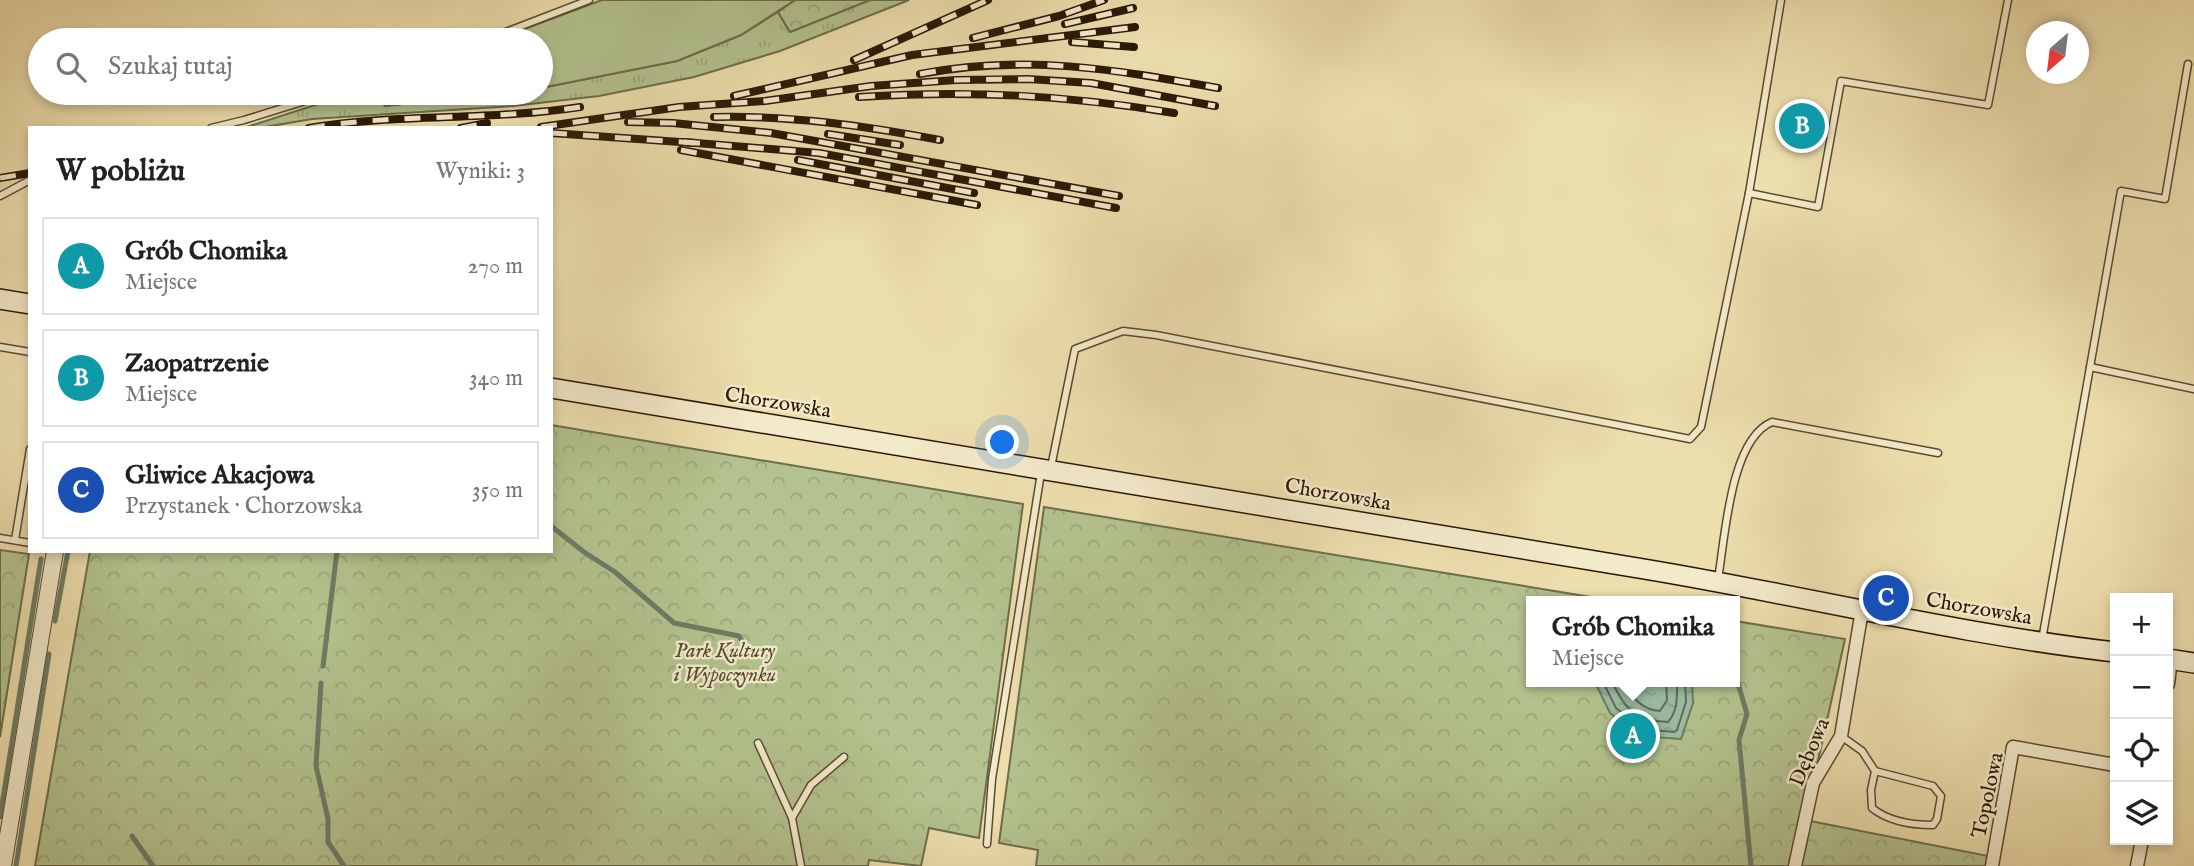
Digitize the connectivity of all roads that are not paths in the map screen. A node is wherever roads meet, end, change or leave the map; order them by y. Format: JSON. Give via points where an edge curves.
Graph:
{"nodes":[{"id":1,"x":589,"y":0,"type":"edge"},
{"id":2,"x":1781,"y":0,"type":"edge"},
{"id":3,"x":2008,"y":0,"type":"edge"},
{"id":4,"x":516,"y":28,"type":"edge"},
{"id":5,"x":2188,"y":64,"type":"dead end"},
{"id":6,"x":292,"y":105,"type":"edge"},
{"id":7,"x":219,"y":126,"type":"edge"},
{"id":8,"x":28,"y":181,"type":"edge"},
{"id":9,"x":1749,"y":194,"type":"junction"},
{"id":10,"x":0,"y":196,"type":"edge"},
{"id":11,"x":0,"y":299,"type":"edge"},
{"id":12,"x":28,"y":304,"type":"edge"},
{"id":13,"x":0,"y":347,"type":"edge"},
{"id":14,"x":28,"y":352,"type":"edge"},
{"id":15,"x":2090,"y":367,"type":"junction"},
{"id":16,"x":553,"y":388,"type":"edge"},
{"id":17,"x":2194,"y":389,"type":"edge"},
{"id":18,"x":1938,"y":453,"type":"dead end"},
{"id":19,"x":28,"y":461,"type":"edge"},
{"id":20,"x":1046,"y":468,"type":"junction"},
{"id":21,"x":0,"y":538,"type":"edge"},
{"id":22,"x":15,"y":540,"type":"junction"},
{"id":23,"x":28,"y":543,"type":"edge"},
{"id":24,"x":55,"y":553,"type":"edge"},
{"id":25,"x":1718,"y":581,"type":"junction"},
{"id":26,"x":1862,"y":610,"type":"junction"},
{"id":27,"x":2042,"y":642,"type":"junction"},
{"id":28,"x":2110,"y":651,"type":"edge"},
{"id":29,"x":2173,"y":660,"type":"edge"},
{"id":30,"x":2194,"y":663,"type":"edge"},
{"id":31,"x":1841,"y":736,"type":"junction"},
{"id":32,"x":758,"y":743,"type":"dead end"},
{"id":33,"x":844,"y":757,"type":"dead end"},
{"id":34,"x":2110,"y":764,"type":"edge"},
{"id":35,"x":1875,"y":771,"type":"junction"},
{"id":36,"x":792,"y":818,"type":"junction"},
{"id":37,"x":987,"y":844,"type":"dead end"},
{"id":38,"x":2141,"y":845,"type":"edge"},
{"id":39,"x":3,"y":866,"type":"edge"},
{"id":40,"x":801,"y":866,"type":"edge"},
{"id":41,"x":1795,"y":866,"type":"edge"},
{"id":42,"x":1992,"y":866,"type":"edge"},
{"id":43,"x":2137,"y":866,"type":"edge"}],
"edges":[{"from":1,"to":4,"type":"lane"},
{"from":2,"to":9,"type":"lane"},
{"from":3,"to":9,"type":"lane","via":[[1988,105],[1841,81],[1818,207]]},
{"from":5,"to":15,"type":"lane","via":[[2165,200],[2121,191]]},
{"from":6,"to":7,"type":"lane"},
{"from":8,"to":10,"type":"lane"},
{"from":9,"to":20,"type":"lane","via":[[1700,427],[1689,439],[1123,331],[1075,349]]},
{"from":11,"to":12,"type":"main road"},
{"from":13,"to":14,"type":"lane"},
{"from":15,"to":17,"type":"lane"},
{"from":15,"to":27,"type":"lane"},
{"from":16,"to":20,"type":"main road","name":"Chorzowska"},
{"from":18,"to":25,"type":"lane","via":[[1772,422],[1762,426],[1738,466]]},
{"from":19,"to":22,"type":"lane"},
{"from":20,"to":25,"type":"main road","name":"Chorzowska"},
{"from":20,"to":37,"type":"lane","via":[[992,779]]},
{"from":21,"to":22,"type":"lane"},
{"from":22,"to":23,"type":"lane"},
{"from":24,"to":39,"type":"street"},
{"from":25,"to":26,"type":"main road","name":"Chorzowska"},
{"from":26,"to":27,"type":"main road","name":"Chorzowska"},
{"from":26,"to":31,"type":"street","name":"Dębowa"},
{"from":27,"to":28,"type":"main road","name":"Chorzowska"},
{"from":29,"to":30,"type":"main road"},
{"from":31,"to":35,"type":"lane","via":[[1862,751]]},
{"from":31,"to":41,"type":"street","name":"Dębowa","via":[[1813,783]]},
{"from":32,"to":36,"type":"lane"},
{"from":33,"to":36,"type":"lane","via":[[811,785]]},
{"from":34,"to":42,"type":"street","name":"Topolowa","via":[[2013,747]]},
{"from":35,"to":35,"type":"lane","via":[[1933,786],[1941,796],[1933,825],[1881,815],[1872,808]]},
{"from":36,"to":40,"type":"lane"},
{"from":38,"to":43,"type":"street"}]}
